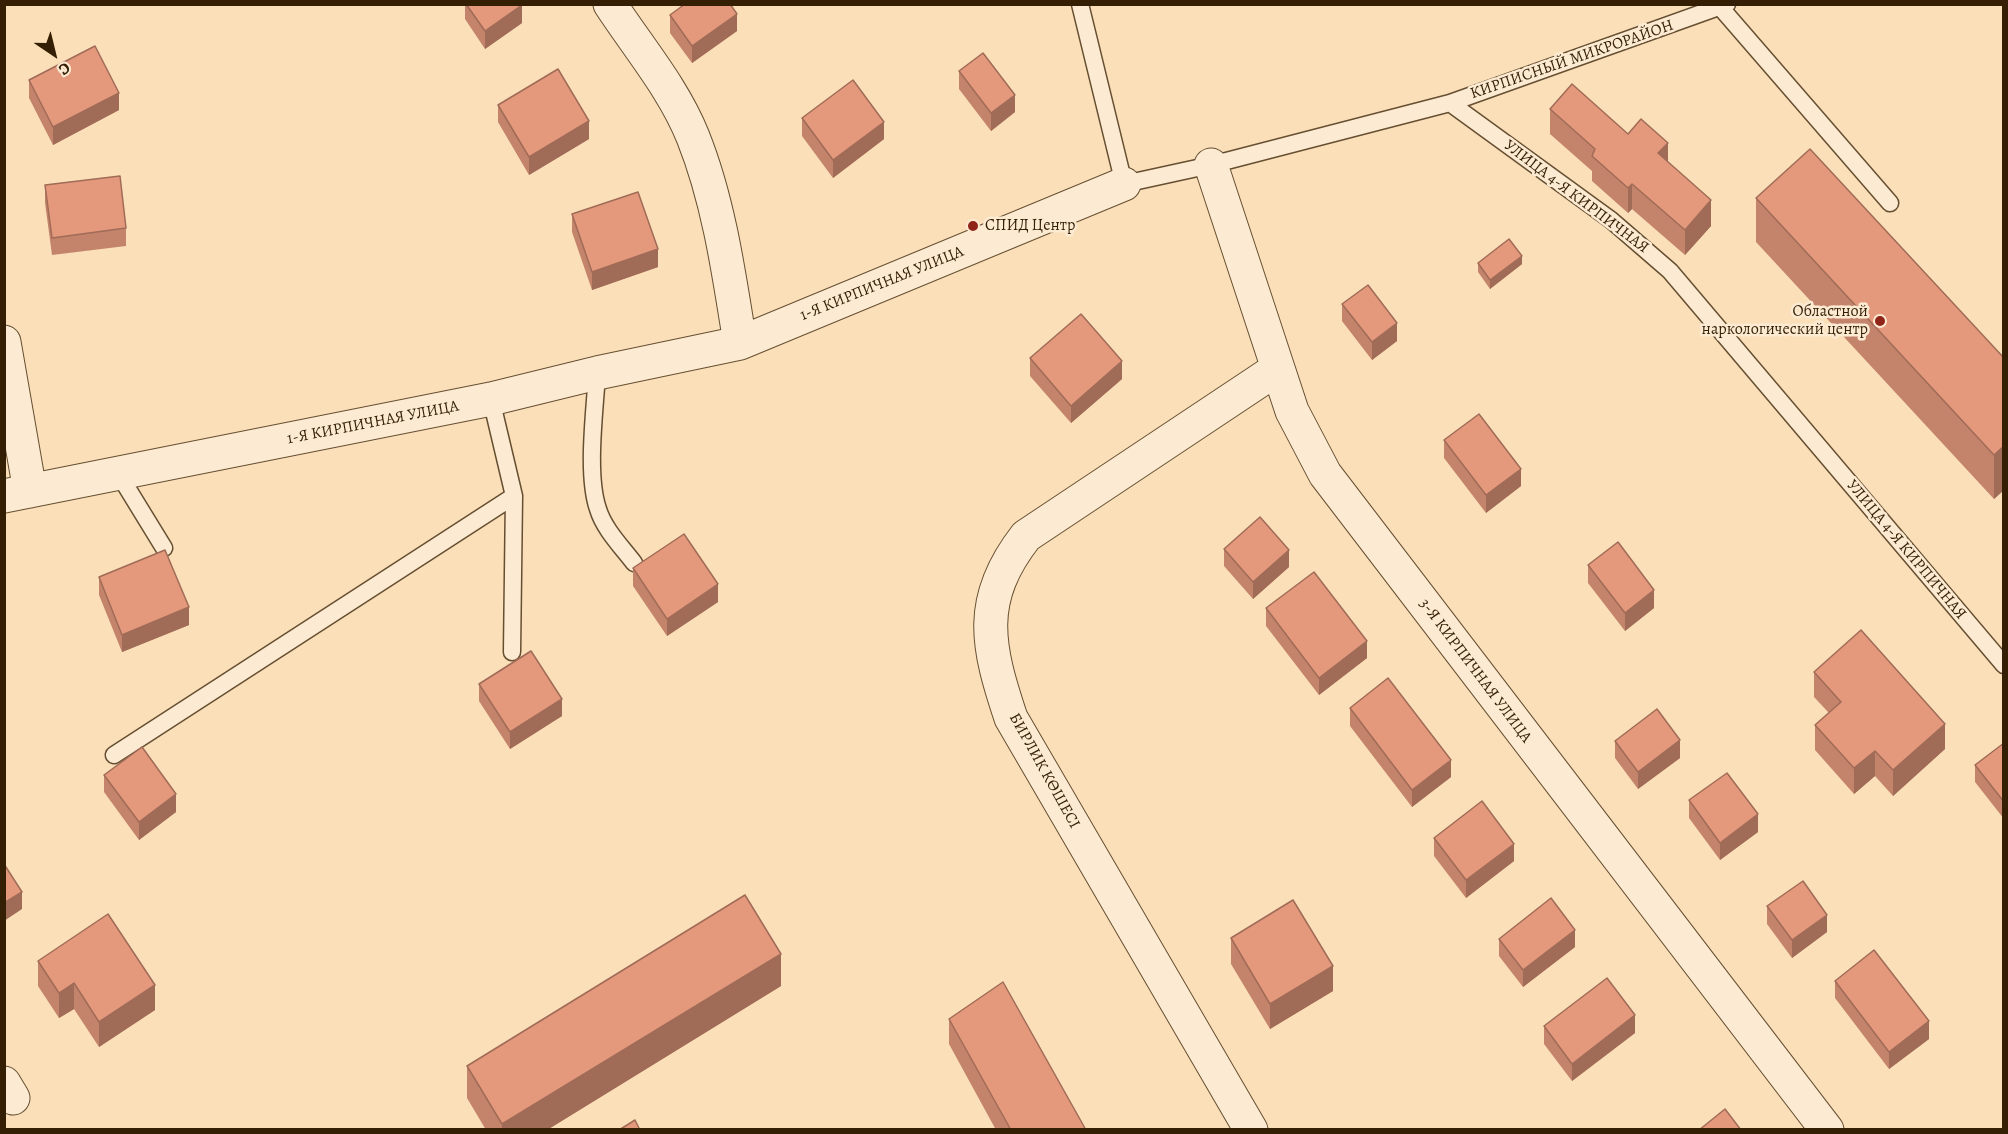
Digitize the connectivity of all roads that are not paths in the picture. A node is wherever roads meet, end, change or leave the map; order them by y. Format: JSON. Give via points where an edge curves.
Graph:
{"nodes":[{"id":1,"x":610,"y":4,"type":"edge"},
{"id":2,"x":1080,"y":4,"type":"edge"},
{"id":3,"x":1724,"y":6,"type":"edge"},
{"id":4,"x":1450,"y":103,"type":"junction"},
{"id":5,"x":1211,"y":165,"type":"junction"},
{"id":6,"x":1124,"y":184,"type":"junction"},
{"id":7,"x":1890,"y":203,"type":"dead end"},
{"id":8,"x":4,"y":342,"type":"edge"},
{"id":9,"x":740,"y":343,"type":"junction"},
{"id":10,"x":1277,"y":369,"type":"junction"},
{"id":11,"x":597,"y":373,"type":"junction"},
{"id":12,"x":491,"y":399,"type":"junction"},
{"id":13,"x":118,"y":473,"type":"junction"},
{"id":14,"x":17,"y":494,"type":"edge"},
{"id":15,"x":514,"y":496,"type":"junction"},
{"id":16,"x":164,"y":548,"type":"edge"},
{"id":17,"x":634,"y":563,"type":"dead end"},
{"id":18,"x":512,"y":652,"type":"dead end"},
{"id":19,"x":2004,"y":665,"type":"edge"},
{"id":20,"x":114,"y":755,"type":"dead end"},
{"id":21,"x":1251,"y":1130,"type":"edge"},
{"id":22,"x":1827,"y":1130,"type":"edge"}],
"edges":[{"from":1,"to":9,"type":"street","via":[[666,86],[693,136],[728,262]]},
{"from":2,"to":6,"type":"lane"},
{"from":3,"to":4,"type":"lane","name":"КИРПИСНЫЙ МИКРОРАЙОН"},
{"from":3,"to":7,"type":"lane"},
{"from":4,"to":5,"type":"lane"},
{"from":4,"to":19,"type":"lane","name":"УЛИЦА 4-Я КИРПИЧНАЯ","via":[[1611,220],[1670,270]]},
{"from":5,"to":6,"type":"lane"},
{"from":5,"to":10,"type":"street","name":"3-Я КИРПИЧНАЯ УЛИЦА"},
{"from":6,"to":9,"type":"street","name":"1-Я КИРПИЧНАЯ УЛИЦА"},
{"from":8,"to":14,"type":"street"},
{"from":9,"to":11,"type":"street","name":"1-Я КИРПИЧНАЯ УЛИЦА"},
{"from":10,"to":21,"type":"street","name":"БИРЛИК КӨШЕСІ","via":[[1026,536],[998,581],[990,642],[1011,717]]},
{"from":10,"to":22,"type":"street","name":"3-Я КИРПИЧНАЯ УЛИЦА","via":[[1292,411],[1324,474]]},
{"from":11,"to":12,"type":"street","name":"1-Я КИРПИЧНАЯ УЛИЦА"},
{"from":11,"to":17,"type":"lane","via":[[593,481],[598,508],[608,529]]},
{"from":12,"to":13,"type":"street","name":"1-Я КИРПИЧНАЯ УЛИЦА"},
{"from":12,"to":15,"type":"lane"},
{"from":13,"to":14,"type":"street","name":"1-Я КИРПИЧНАЯ УЛИЦА"},
{"from":13,"to":16,"type":"lane"},
{"from":15,"to":18,"type":"lane"},
{"from":15,"to":20,"type":"lane"}]}
